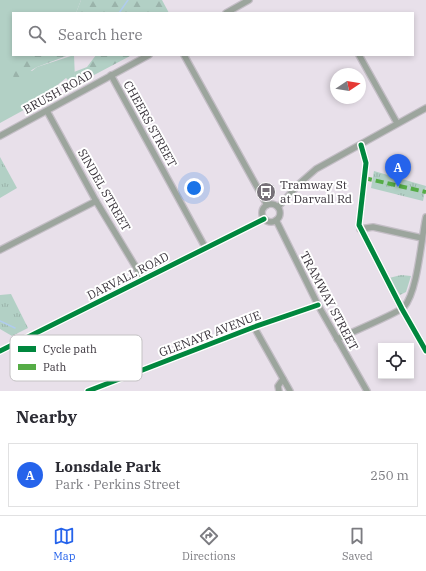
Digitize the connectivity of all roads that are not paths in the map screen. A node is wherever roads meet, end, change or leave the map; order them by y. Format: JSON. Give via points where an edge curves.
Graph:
{"nodes":[{"id":1,"x":249,"y":0,"type":"edge"},
{"id":2,"x":228,"y":12,"type":"edge"},
{"id":3,"x":147,"y":56,"type":"edge"},
{"id":4,"x":185,"y":56,"type":"edge"},
{"id":5,"x":360,"y":56,"type":"edge"},
{"id":6,"x":111,"y":75,"type":"junction"},
{"id":7,"x":426,"y":108,"type":"edge"},
{"id":8,"x":47,"y":110,"type":"junction"},
{"id":9,"x":397,"y":123,"type":"junction"},
{"id":10,"x":0,"y":136,"type":"edge"},
{"id":11,"x":361,"y":144,"type":"junction"},
{"id":12,"x":96,"y":201,"type":"junction"},
{"id":13,"x":267,"y":204,"type":"junction"},
{"id":14,"x":278,"y":207,"type":"junction"},
{"id":15,"x":426,"y":217,"type":"edge"},
{"id":16,"x":264,"y":218,"type":"junction"},
{"id":17,"x":276,"y":220,"type":"junction"},
{"id":18,"x":360,"y":229,"type":"junction"},
{"id":19,"x":425,"y":230,"type":"edge"},
{"id":20,"x":422,"y":238,"type":"junction"},
{"id":21,"x":423,"y":247,"type":"edge"},
{"id":22,"x":205,"y":248,"type":"junction"},
{"id":23,"x":0,"y":250,"type":"edge"},
{"id":24,"x":143,"y":279,"type":"junction"},
{"id":25,"x":318,"y":305,"type":"junction"},
{"id":26,"x":402,"y":309,"type":"junction"},
{"id":27,"x":254,"y":327,"type":"junction"},
{"id":28,"x":32,"y":335,"type":"edge"},
{"id":29,"x":337,"y":339,"type":"junction"},
{"id":30,"x":10,"y":346,"type":"edge"},
{"id":31,"x":0,"y":351,"type":"edge"},
{"id":32,"x":426,"y":351,"type":"edge"},
{"id":33,"x":142,"y":373,"type":"edge"},
{"id":34,"x":283,"y":379,"type":"junction"},
{"id":35,"x":122,"y":381,"type":"edge"},
{"id":36,"x":102,"y":389,"type":"edge"},
{"id":37,"x":88,"y":391,"type":"edge"},
{"id":38,"x":280,"y":391,"type":"edge"},
{"id":39,"x":290,"y":391,"type":"edge"},
{"id":40,"x":367,"y":391,"type":"edge"}],
"edges":[{"from":1,"to":2,"type":"street"},
{"from":3,"to":6,"type":"street","name":"BRUSH ROAD"},
{"from":4,"to":13,"type":"street"},
{"from":5,"to":9,"type":"street"},
{"from":6,"to":8,"type":"street","name":"BRUSH ROAD"},
{"from":6,"to":22,"type":"street","name":"CHEERS STREET"},
{"from":7,"to":9,"type":"street"},
{"from":8,"to":10,"type":"street","name":"BRUSH ROAD"},
{"from":8,"to":12,"type":"street","name":"SINDEL STREET"},
{"from":9,"to":11,"type":"street"},
{"from":11,"to":14,"type":"street","via":[[316,169]]},
{"from":11,"to":18,"type":"street","via":[[366,163]]},
{"from":12,"to":23,"type":"street"},
{"from":12,"to":24,"type":"street","name":"SINDEL STREET"},
{"from":13,"to":14,"type":"street"},
{"from":13,"to":16,"type":"street","via":[[262,211]]},
{"from":14,"to":17,"type":"street","via":[[280,213]]},
{"from":15,"to":19,"type":"street"},
{"from":16,"to":17,"type":"street","via":[[271,222]]},
{"from":16,"to":22,"type":"street","name":"DARVALL ROAD"},
{"from":17,"to":25,"type":"street","name":"TRAMWAY STREET"},
{"from":18,"to":20,"type":"street","via":[[373,227]]},
{"from":18,"to":26,"type":"street"},
{"from":19,"to":20,"type":"street"},
{"from":20,"to":21,"type":"street"},
{"from":21,"to":26,"type":"street","via":[[411,294]]},
{"from":22,"to":24,"type":"street","name":"DARVALL ROAD"},
{"from":24,"to":28,"type":"street","name":"DARVALL ROAD"},
{"from":25,"to":27,"type":"street","name":"GLENAYR AVENUE"},
{"from":25,"to":29,"type":"street","name":"TRAMWAY STREET"},
{"from":26,"to":29,"type":"street"},
{"from":26,"to":32,"type":"street"},
{"from":27,"to":33,"type":"street","name":"GLENAYR AVENUE"},
{"from":27,"to":34,"type":"street"},
{"from":29,"to":40,"type":"street","name":"TRAMWAY STREET"},
{"from":30,"to":31,"type":"street","name":"DARVALL ROAD"},
{"from":34,"to":38,"type":"street","via":[[278,386]]},
{"from":34,"to":39,"type":"street"},
{"from":35,"to":36,"type":"street","name":"GLENAYR AVENUE"},
{"from":36,"to":37,"type":"street","name":"GLENAYR AVENUE"}]}
